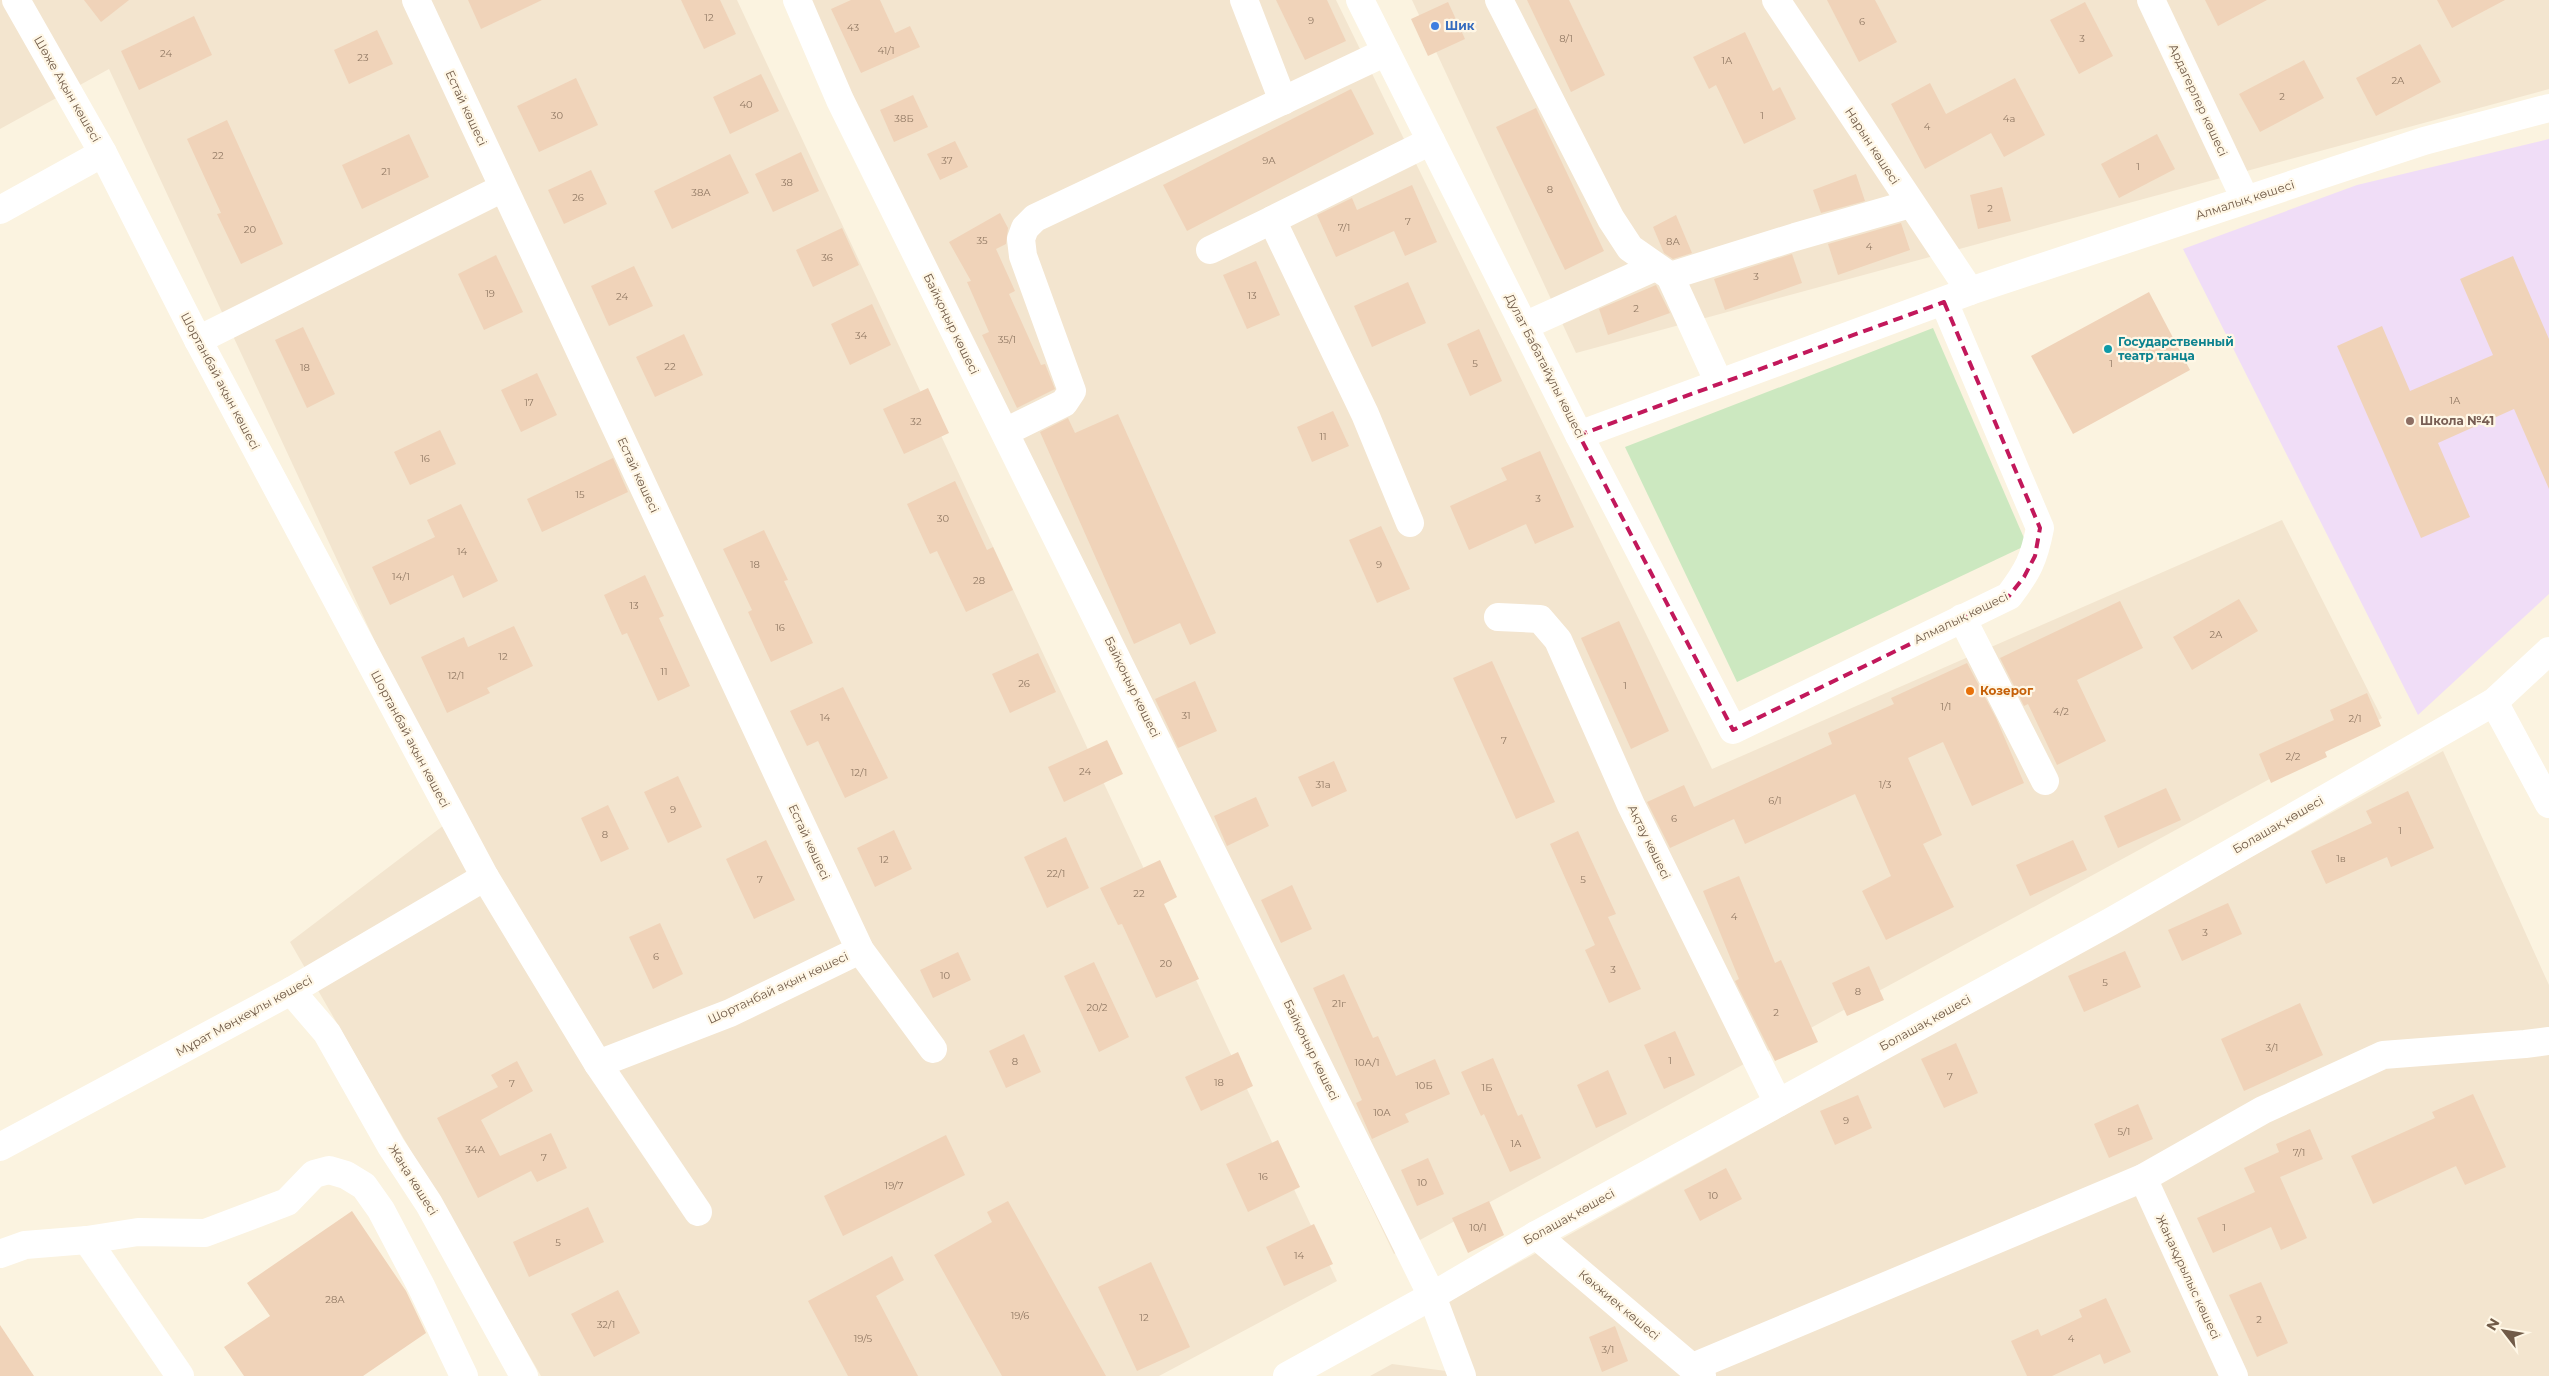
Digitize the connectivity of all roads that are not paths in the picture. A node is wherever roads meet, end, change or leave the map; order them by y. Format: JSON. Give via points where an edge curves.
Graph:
{"nodes":[{"id":1,"x":16,"y":0,"type":"edge"},
{"id":2,"x":416,"y":0,"type":"edge"},
{"id":3,"x":797,"y":0,"type":"edge"},
{"id":4,"x":1244,"y":0,"type":"edge"},
{"id":5,"x":1360,"y":0,"type":"edge"},
{"id":6,"x":1499,"y":0,"type":"edge"},
{"id":7,"x":1776,"y":0,"type":"edge"},
{"id":8,"x":2151,"y":0,"type":"edge"},
{"id":9,"x":1386,"y":52,"type":"junction"},
{"id":10,"x":1283,"y":101,"type":"junction"},
{"id":11,"x":2549,"y":108,"type":"edge"},
{"id":12,"x":1430,"y":141,"type":"junction"},
{"id":13,"x":103,"y":153,"type":"junction"},
{"id":14,"x":503,"y":188,"type":"junction"},
{"id":15,"x":2245,"y":199,"type":"junction"},
{"id":16,"x":1910,"y":204,"type":"junction"},
{"id":17,"x":0,"y":210,"type":"edge"},
{"id":18,"x":1272,"y":220,"type":"junction"},
{"id":19,"x":1210,"y":250,"type":"dead end"},
{"id":20,"x":1663,"y":272,"type":"junction"},
{"id":21,"x":1970,"y":291,"type":"junction"},
{"id":22,"x":1944,"y":302,"type":"junction"},
{"id":23,"x":1524,"y":326,"type":"junction"},
{"id":24,"x":198,"y":340,"type":"junction"},
{"id":25,"x":1719,"y":383,"type":"junction"},
{"id":26,"x":1005,"y":432,"type":"junction"},
{"id":27,"x":1579,"y":435,"type":"junction"},
{"id":28,"x":1410,"y":523,"type":"dead end"},
{"id":29,"x":1498,"y":618,"type":"dead end"},
{"id":30,"x":1962,"y":618,"type":"junction"},
{"id":31,"x":2549,"y":651,"type":"edge"},
{"id":32,"x":2494,"y":702,"type":"junction"},
{"id":33,"x":1733,"y":730,"type":"joint"},
{"id":34,"x":2045,"y":781,"type":"dead end"},
{"id":35,"x":2549,"y":804,"type":"edge"},
{"id":36,"x":485,"y":878,"type":"junction"},
{"id":37,"x":860,"y":950,"type":"junction"},
{"id":38,"x":292,"y":991,"type":"junction"},
{"id":39,"x":2549,"y":1041,"type":"edge"},
{"id":40,"x":933,"y":1049,"type":"dead end"},
{"id":41,"x":598,"y":1064,"type":"junction"},
{"id":42,"x":1778,"y":1103,"type":"junction"},
{"id":43,"x":0,"y":1147,"type":"edge"},
{"id":44,"x":2143,"y":1178,"type":"junction"},
{"id":45,"x":698,"y":1212,"type":"dead end"},
{"id":46,"x":1536,"y":1235,"type":"junction"},
{"id":47,"x":87,"y":1240,"type":"junction"},
{"id":48,"x":0,"y":1254,"type":"edge"},
{"id":49,"x":1432,"y":1296,"type":"junction"},
{"id":50,"x":1697,"y":1372,"type":"edge"},
{"id":51,"x":180,"y":1376,"type":"edge"},
{"id":52,"x":464,"y":1376,"type":"edge"},
{"id":53,"x":524,"y":1376,"type":"edge"},
{"id":54,"x":1287,"y":1376,"type":"edge"},
{"id":55,"x":1462,"y":1376,"type":"edge"},
{"id":56,"x":2234,"y":1376,"type":"edge"}],
"edges":[{"from":1,"to":13,"type":"street","name":"Шөже Ақын көшесі"},
{"from":2,"to":14,"type":"street","name":"Естай көшесі"},
{"from":3,"to":26,"type":"street","name":"Байқоңыр көшесі","via":[[840,100]]},
{"from":4,"to":10,"type":"street"},
{"from":5,"to":9,"type":"street","name":"Дулат Бабатайұлы көшесі"},
{"from":6,"to":20,"type":"street","via":[[1611,219],[1630,248]]},
{"from":7,"to":16,"type":"street","name":"Нарын көшесі"},
{"from":8,"to":15,"type":"street","name":"Ардагерлер көшесі"},
{"from":9,"to":10,"type":"street"},
{"from":9,"to":12,"type":"street","name":"Дулат Бабатайұлы көшесі"},
{"from":10,"to":26,"type":"street","via":[[1048,211],[1025,228],[1021,239],[1023,256],[1072,391],[1064,403]]},
{"from":11,"to":15,"type":"street","name":"Алмалық көшесі","via":[[2424,141]]},
{"from":12,"to":18,"type":"street"},
{"from":12,"to":23,"type":"street","name":"Дулат Бабатайұлы көшесі"},
{"from":13,"to":17,"type":"street","name":"Шөже Ақын көшесі"},
{"from":13,"to":24,"type":"street","name":"Шортанбай ақын көшесі"},
{"from":14,"to":24,"type":"street"},
{"from":14,"to":37,"type":"street","name":"Естай көшесі"},
{"from":15,"to":21,"type":"street","name":"Алмалық көшесі"},
{"from":16,"to":20,"type":"street"},
{"from":16,"to":21,"type":"street","name":"Нарын көшесі"},
{"from":18,"to":19,"type":"street"},
{"from":18,"to":28,"type":"street","via":[[1365,414]]},
{"from":20,"to":23,"type":"street"},
{"from":20,"to":25,"type":"street"},
{"from":21,"to":22,"type":"street","name":"Алмалық көшесі"},
{"from":22,"to":25,"type":"street","name":"Алмалық көшесі"},
{"from":22,"to":30,"type":"street","name":"Алмалық көшесі","via":[[2040,528],[2035,556],[2009,596]]},
{"from":23,"to":27,"type":"street","name":"Дулат Бабатайұлы көшесі"},
{"from":24,"to":36,"type":"street","name":"Шортанбай ақын көшесі"},
{"from":25,"to":27,"type":"street","name":"Алмалық көшесі"},
{"from":26,"to":49,"type":"street","name":"Байқоңыр көшесі"},
{"from":27,"to":33,"type":"street","name":"Дулат Бабатайұлы көшесі"},
{"from":29,"to":42,"type":"street","name":"Ақтау көшесі","via":[[1540,619],[1558,640],[1631,805]]},
{"from":30,"to":33,"type":"street","name":"Алмалық көшесі"},
{"from":30,"to":34,"type":"street"},
{"from":31,"to":32,"type":"street","name":"Болашақ көшесі"},
{"from":32,"to":35,"type":"street"},
{"from":32,"to":42,"type":"street","name":"Болашақ көшесі","via":[[2110,922]]},
{"from":36,"to":38,"type":"street","name":"Мұрат Мөңкеұлы көшесі"},
{"from":36,"to":41,"type":"street","name":"Шортанбай ақын көшесі"},
{"from":37,"to":40,"type":"street","name":"Естай көшесі"},
{"from":37,"to":41,"type":"street","name":"Шортанбай ақын көшесі","via":[[730,1013]]},
{"from":38,"to":43,"type":"street","name":"Мұрат Мөңкеұлы көшесі"},
{"from":38,"to":53,"type":"street","name":"Жаңа көшесі","via":[[328,1033],[358,1092],[429,1204]]},
{"from":39,"to":44,"type":"street","via":[[2383,1055],[2263,1110]]},
{"from":41,"to":45,"type":"street"},
{"from":42,"to":46,"type":"street","name":"Болашақ көшесі"},
{"from":44,"to":50,"type":"street"},
{"from":44,"to":56,"type":"street","name":"Жаңақұрылыс көшесі"},
{"from":46,"to":49,"type":"street","name":"Болашақ көшесі"},
{"from":46,"to":50,"type":"street","name":"Көкжиек көшесі"},
{"from":47,"to":48,"type":"street","via":[[25,1245]]},
{"from":47,"to":51,"type":"street"},
{"from":47,"to":52,"type":"street","via":[[138,1232],[205,1233],[287,1202],[314,1174],[329,1170],[346,1175],[364,1186],[381,1210]]},
{"from":49,"to":54,"type":"street","name":"Болашақ көшесі"},
{"from":49,"to":55,"type":"street","name":"Байқоңыр көшесі"}]}
